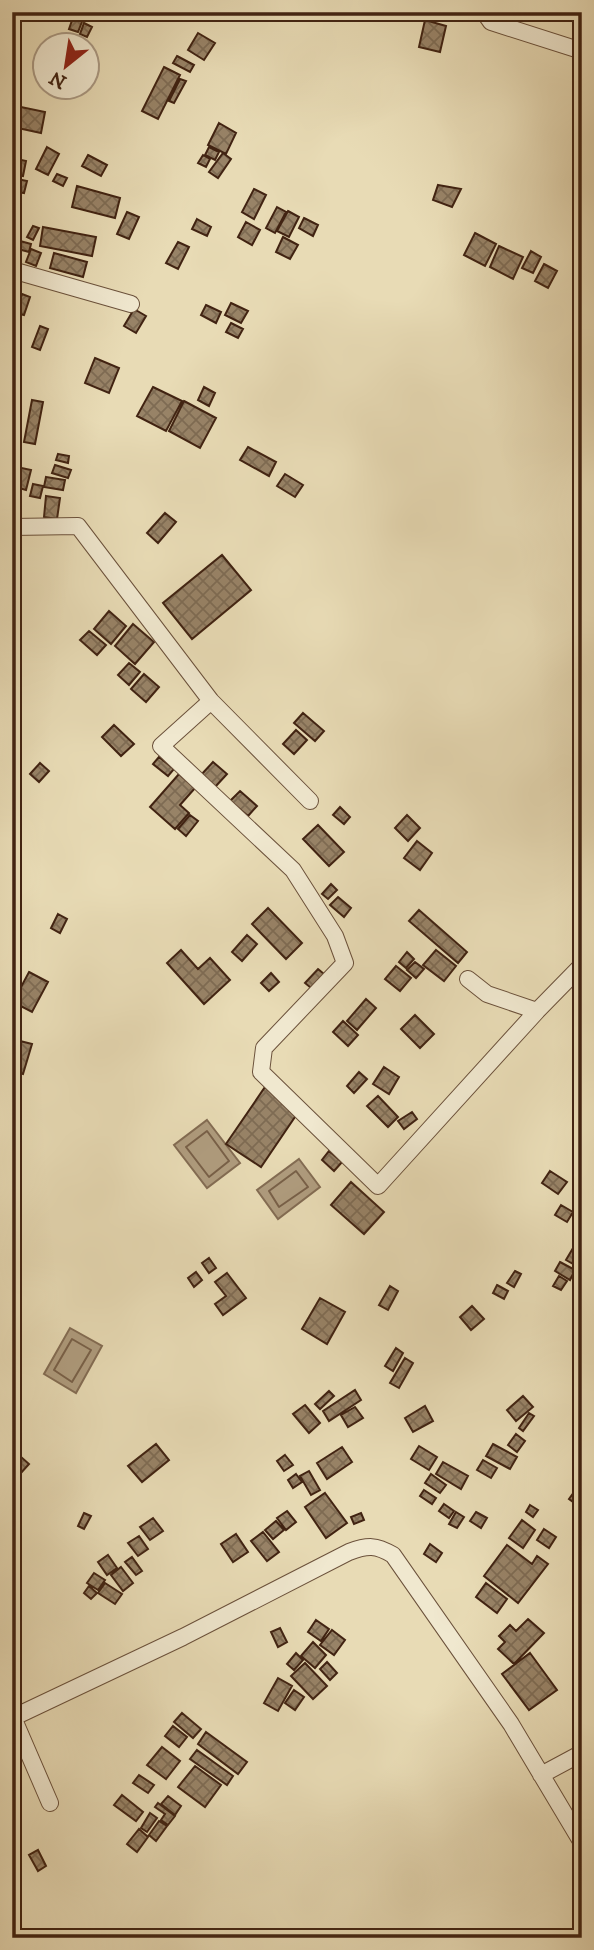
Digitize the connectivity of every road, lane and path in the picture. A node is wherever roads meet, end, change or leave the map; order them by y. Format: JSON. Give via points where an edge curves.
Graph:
{"nodes":[{"id":1,"x":484,"y":12,"type":"edge"},
{"id":2,"x":582,"y":51,"type":"edge"},
{"id":3,"x":12,"y":270,"type":"edge"},
{"id":4,"x":131,"y":304,"type":"dead end"},
{"id":5,"x":12,"y":527,"type":"edge"},
{"id":6,"x":211,"y":701,"type":"junction"},
{"id":7,"x":310,"y":802,"type":"dead end"},
{"id":8,"x":582,"y":965,"type":"edge"},
{"id":9,"x":468,"y":979,"type":"dead end"},
{"id":10,"x":537,"y":1011,"type":"junction"},
{"id":11,"x":13,"y":1717,"type":"edge"},
{"id":12,"x":582,"y":1753,"type":"edge"},
{"id":13,"x":541,"y":1775,"type":"junction"},
{"id":14,"x":50,"y":1803,"type":"dead end"},
{"id":15,"x":582,"y":1843,"type":"edge"}],
"edges":[{"from":1,"to":2,"type":"street","via":[[491,22]]},
{"from":3,"to":4,"type":"street"},
{"from":5,"to":6,"type":"street","via":[[78,526]]},
{"from":6,"to":7,"type":"street"},
{"from":6,"to":10,"type":"street","via":[[161,746],[293,870],[335,936],[345,963],[264,1048],[261,1072],[378,1186]]},
{"from":8,"to":10,"type":"street"},
{"from":9,"to":10,"type":"street","via":[[488,995]]},
{"from":11,"to":13,"type":"street","via":[[349,1552],[378,1546],[393,1555],[511,1724]]},
{"from":11,"to":14,"type":"street"},
{"from":12,"to":13,"type":"street"},
{"from":13,"to":15,"type":"street"}]}
